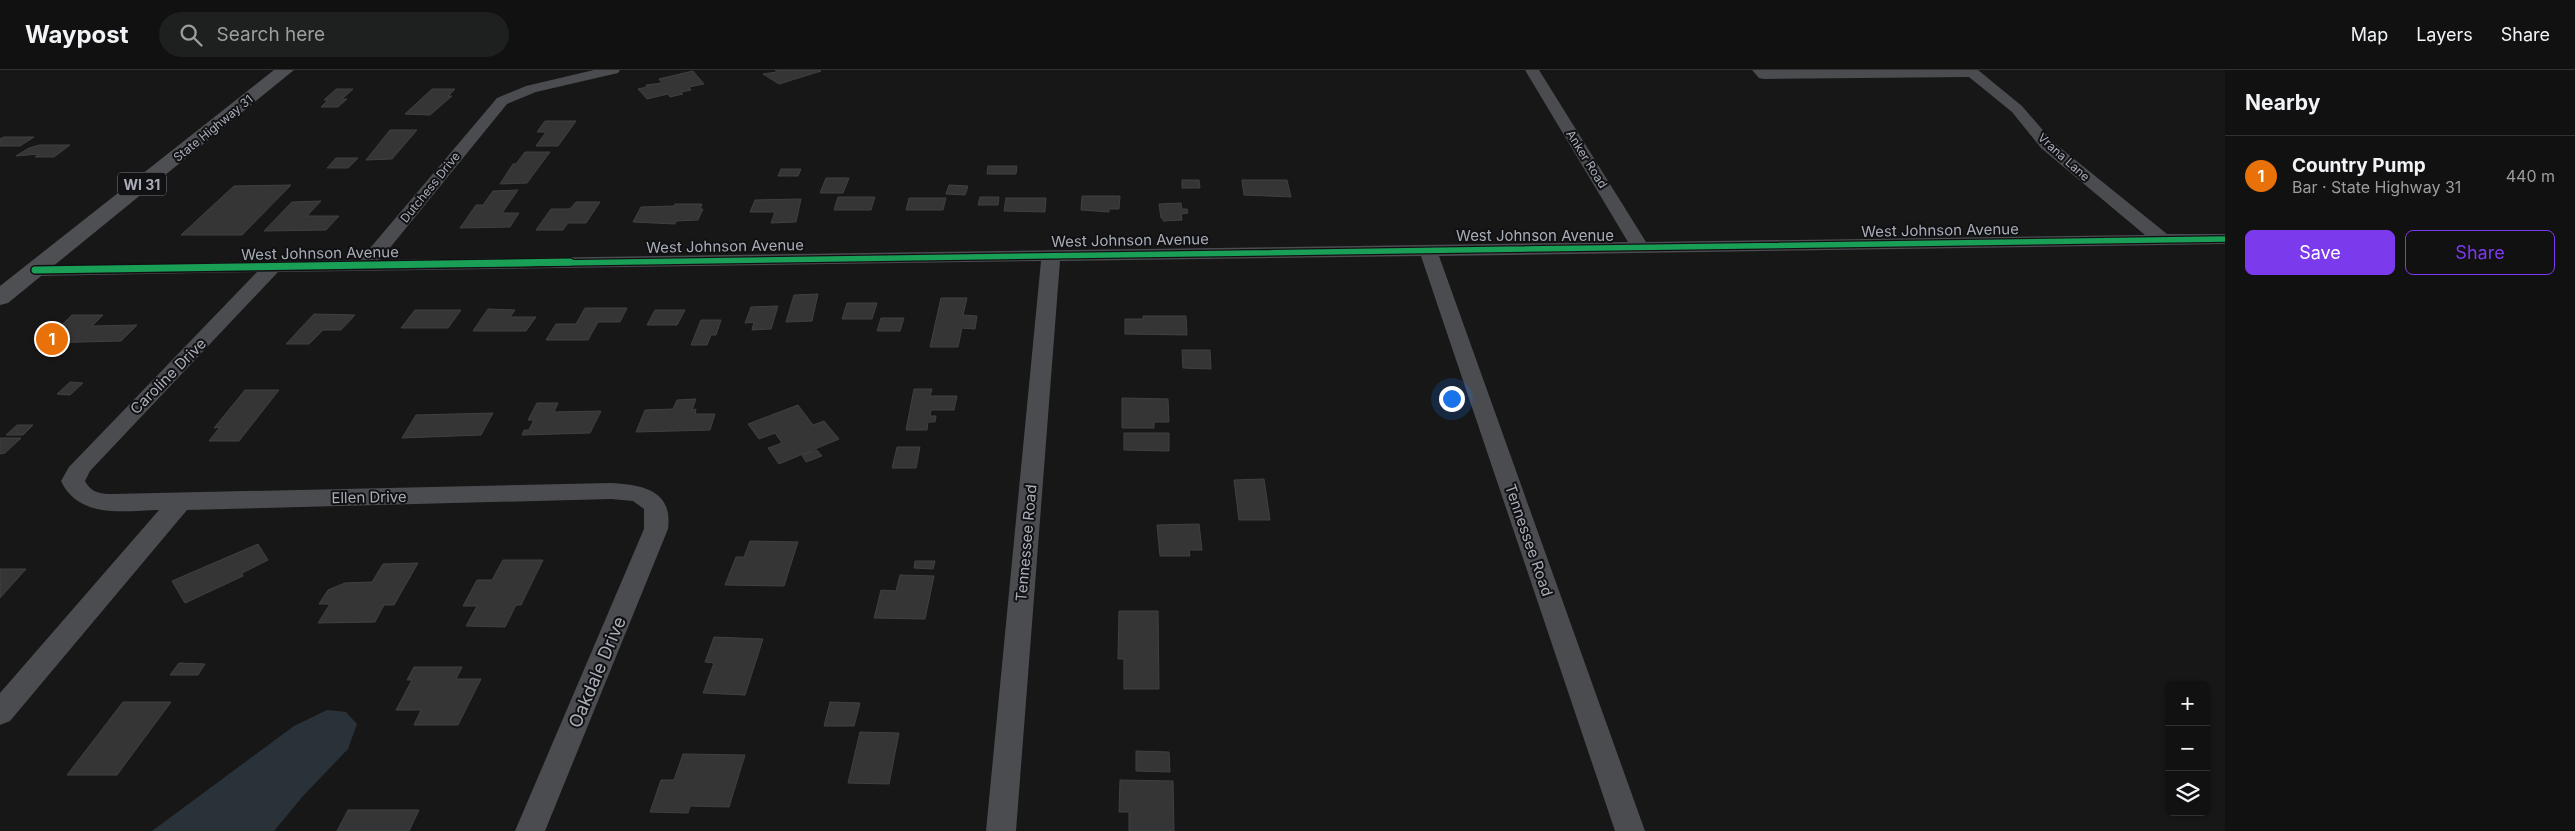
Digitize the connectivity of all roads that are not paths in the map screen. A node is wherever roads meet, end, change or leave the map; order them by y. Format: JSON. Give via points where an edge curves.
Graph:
{"nodes":[{"id":1,"x":284,"y":70,"type":"edge"},
{"id":2,"x":613,"y":70,"type":"edge"},
{"id":3,"x":1532,"y":70,"type":"edge"},
{"id":4,"x":1971,"y":71,"type":"edge"},
{"id":5,"x":1761,"y":73,"type":"edge"},
{"id":6,"x":2225,"y":239,"type":"edge"},
{"id":7,"x":2164,"y":241,"type":"junction"},
{"id":8,"x":1641,"y":248,"type":"junction"},
{"id":9,"x":1428,"y":250,"type":"junction"},
{"id":10,"x":1051,"y":255,"type":"junction"},
{"id":11,"x":365,"y":266,"type":"junction"},
{"id":12,"x":273,"y":267,"type":"junction"},
{"id":13,"x":36,"y":270,"type":"junction"},
{"id":14,"x":0,"y":298,"type":"edge"},
{"id":15,"x":75,"y":489,"type":"joint"},
{"id":16,"x":179,"y":503,"type":"junction"},
{"id":17,"x":658,"y":512,"type":"joint"},
{"id":18,"x":0,"y":713,"type":"edge"},
{"id":19,"x":530,"y":831,"type":"edge"},
{"id":20,"x":1001,"y":831,"type":"edge"},
{"id":21,"x":1630,"y":831,"type":"edge"}],
"edges":[{"from":1,"to":13,"type":"main road","name":"State Highway 31","number":"WI 31"},
{"from":2,"to":11,"type":"street","name":"Dutchess Drive","via":[[518,93],[502,101]]},
{"from":3,"to":8,"type":"street","name":"Anker Road"},
{"from":4,"to":5,"type":"street"},
{"from":4,"to":7,"type":"street","name":"Vrana Lane","via":[[2017,109],[2047,145]]},
{"from":6,"to":7,"type":"street","name":"West Johnson Avenue"},
{"from":7,"to":8,"type":"street","name":"West Johnson Avenue"},
{"from":8,"to":9,"type":"street","name":"West Johnson Avenue"},
{"from":9,"to":10,"type":"street","name":"West Johnson Avenue"},
{"from":9,"to":21,"type":"street","name":"Tennessee Road"},
{"from":10,"to":11,"type":"street","name":"West Johnson Avenue"},
{"from":10,"to":20,"type":"street","name":"Tennessee Road"},
{"from":11,"to":12,"type":"street","name":"West Johnson Avenue"},
{"from":12,"to":13,"type":"street","name":"West Johnson Avenue"},
{"from":12,"to":15,"type":"street","name":"Caroline Drive","via":[[80,467],[73,482]]},
{"from":13,"to":14,"type":"main road","name":"State Highway 31","number":"WI 31"},
{"from":15,"to":16,"type":"street","name":"Ellen Drive","via":[[90,499],[105,502]]},
{"from":16,"to":17,"type":"street","name":"Ellen Drive","via":[[611,491],[640,495],[655,504]]},
{"from":16,"to":18,"type":"street"},
{"from":17,"to":19,"type":"street","name":"Oakdale Drive","via":[[656,529],[646,554]]}]}
